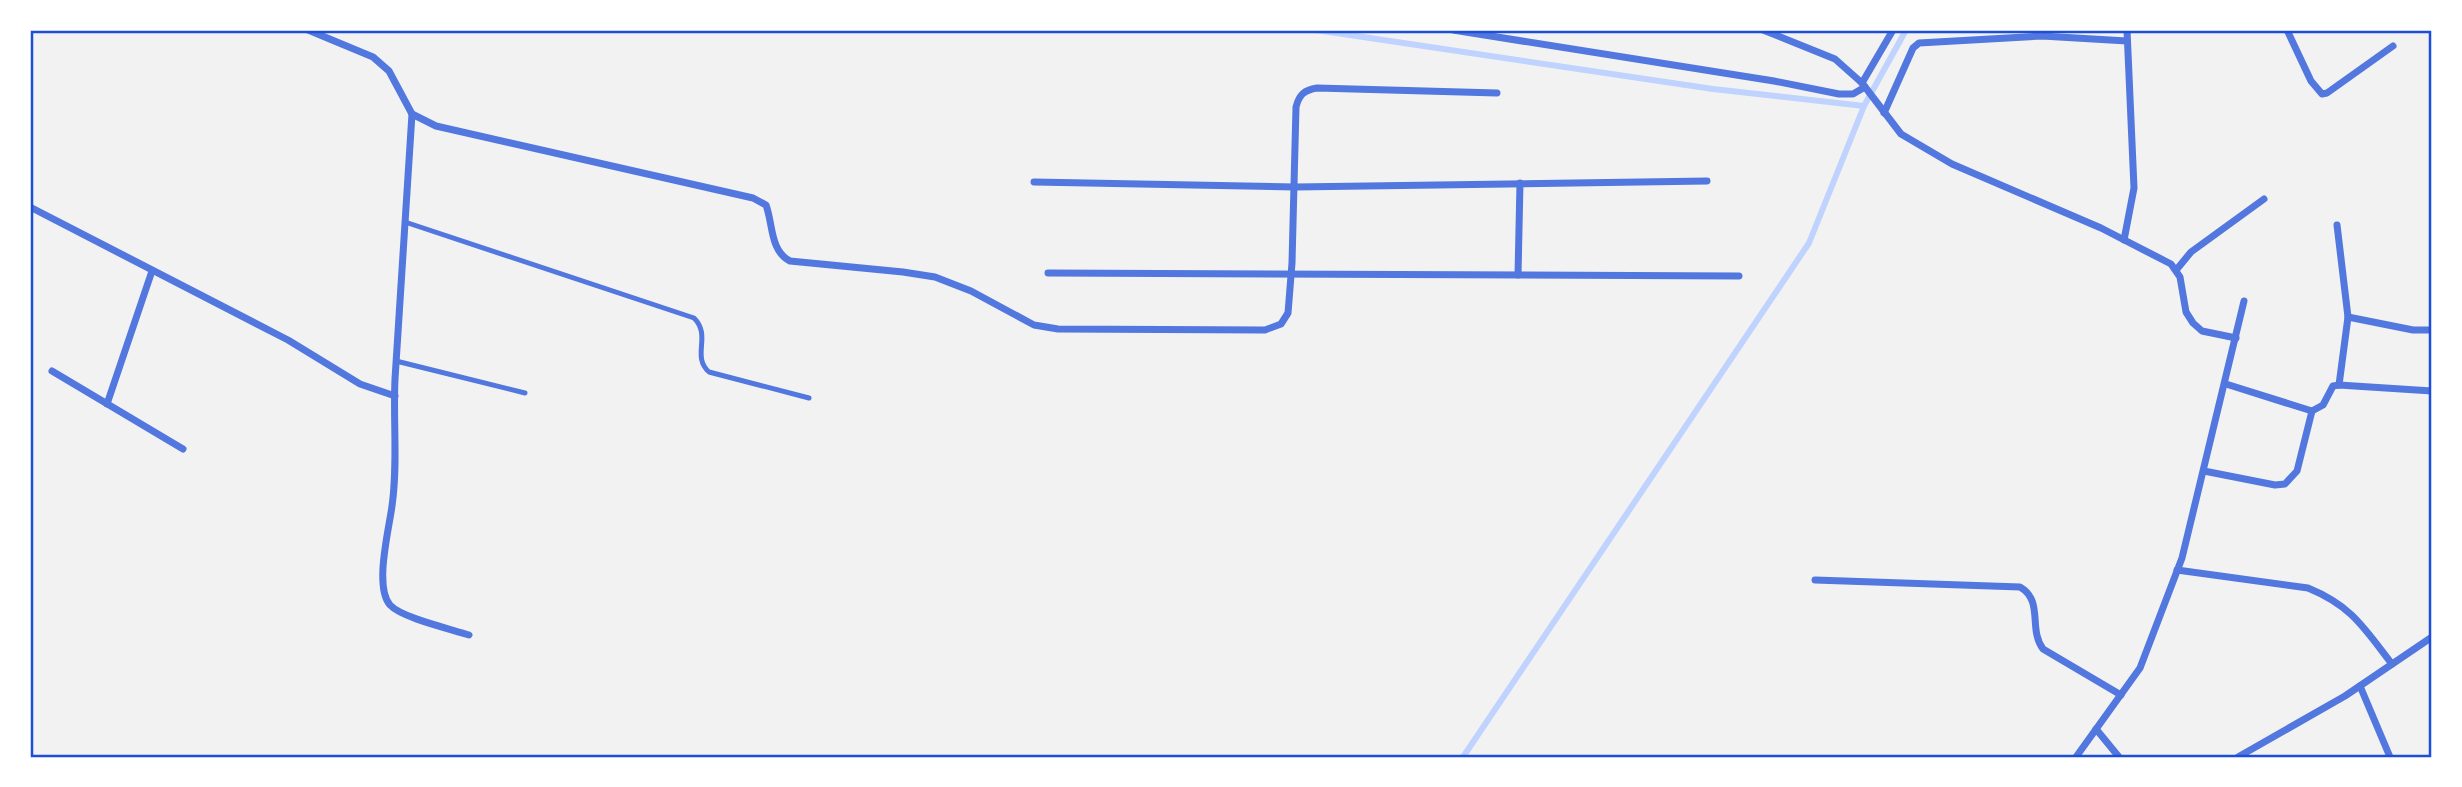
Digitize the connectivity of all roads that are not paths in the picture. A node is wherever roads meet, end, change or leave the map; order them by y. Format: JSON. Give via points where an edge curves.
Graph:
{"nodes":[{"id":1,"x":308,"y":30,"type":"edge"},
{"id":2,"x":1453,"y":30,"type":"edge"},
{"id":3,"x":1763,"y":30,"type":"edge"},
{"id":4,"x":1893,"y":30,"type":"edge"},
{"id":5,"x":2127,"y":30,"type":"edge"},
{"id":6,"x":2287,"y":30,"type":"edge"},
{"id":7,"x":2127,"y":41,"type":"junction"},
{"id":8,"x":2393,"y":46,"type":"dead end"},
{"id":9,"x":1864,"y":86,"type":"junction"},
{"id":10,"x":1497,"y":93,"type":"dead end"},
{"id":11,"x":1884,"y":113,"type":"junction"},
{"id":12,"x":412,"y":114,"type":"junction"},
{"id":13,"x":1707,"y":181,"type":"dead end"},
{"id":14,"x":1034,"y":182,"type":"dead end"},
{"id":15,"x":1520,"y":183,"type":"junction"},
{"id":16,"x":1295,"y":187,"type":"junction"},
{"id":17,"x":2264,"y":200,"type":"dead end"},
{"id":18,"x":30,"y":207,"type":"edge"},
{"id":19,"x":405,"y":222,"type":"junction"},
{"id":20,"x":2337,"y":225,"type":"dead end"},
{"id":21,"x":2124,"y":240,"type":"junction"},
{"id":22,"x":2177,"y":269,"type":"junction"},
{"id":23,"x":152,"y":271,"type":"junction"},
{"id":24,"x":1048,"y":273,"type":"dead end"},
{"id":25,"x":1291,"y":274,"type":"junction"},
{"id":26,"x":1518,"y":275,"type":"junction"},
{"id":27,"x":1739,"y":276,"type":"dead end"},
{"id":28,"x":2244,"y":301,"type":"dead end"},
{"id":29,"x":2348,"y":317,"type":"junction"},
{"id":30,"x":2432,"y":330,"type":"edge"},
{"id":31,"x":2236,"y":338,"type":"junction"},
{"id":32,"x":396,"y":361,"type":"junction"},
{"id":33,"x":52,"y":371,"type":"dead end"},
{"id":34,"x":2226,"y":384,"type":"junction"},
{"id":35,"x":2339,"y":385,"type":"junction"},
{"id":36,"x":2432,"y":391,"type":"edge"},
{"id":37,"x":525,"y":393,"type":"dead end"},
{"id":38,"x":395,"y":396,"type":"junction"},
{"id":39,"x":808,"y":398,"type":"dead end"},
{"id":40,"x":107,"y":404,"type":"junction"},
{"id":41,"x":2312,"y":411,"type":"junction"},
{"id":42,"x":183,"y":449,"type":"dead end"},
{"id":43,"x":2204,"y":471,"type":"junction"},
{"id":44,"x":2177,"y":570,"type":"junction"},
{"id":45,"x":1815,"y":580,"type":"dead end"},
{"id":46,"x":470,"y":635,"type":"dead end"},
{"id":47,"x":2432,"y":638,"type":"edge"},
{"id":48,"x":2392,"y":664,"type":"junction"},
{"id":49,"x":2360,"y":686,"type":"junction"},
{"id":50,"x":2121,"y":695,"type":"junction"},
{"id":51,"x":2096,"y":729,"type":"junction"},
{"id":52,"x":2076,"y":757,"type":"edge"},
{"id":53,"x":2119,"y":757,"type":"edge"},
{"id":54,"x":2238,"y":757,"type":"edge"},
{"id":55,"x":2390,"y":757,"type":"edge"}],
"edges":[{"from":1,"to":12,"type":"street","via":[[373,57],[388,71]]},
{"from":2,"to":9,"type":"street","via":[[1839,94],[1853,94]]},
{"from":3,"to":9,"type":"street","via":[[1835,59]]},
{"from":4,"to":9,"type":"street"},
{"from":5,"to":7,"type":"street"},
{"from":6,"to":8,"type":"street","via":[[2322,94]]},
{"from":7,"to":11,"type":"street","via":[[2042,36],[1919,43]]},
{"from":7,"to":21,"type":"street","via":[[2134,188]]},
{"from":9,"to":11,"type":"street"},
{"from":10,"to":16,"type":"street","via":[[1307,89],[1296,107]]},
{"from":11,"to":21,"type":"street","via":[[1901,134],[1952,164]]},
{"from":12,"to":19,"type":"street"},
{"from":12,"to":25,"type":"street","via":[[436,126],[753,198],[766,205],[781,257],[935,277],[1034,325],[1265,330],[1281,324],[1288,313]]},
{"from":13,"to":15,"type":"street"},
{"from":14,"to":16,"type":"street"},
{"from":15,"to":16,"type":"street"},
{"from":15,"to":26,"type":"street"},
{"from":16,"to":25,"type":"street"},
{"from":17,"to":22,"type":"street","via":[[2191,252]]},
{"from":18,"to":23,"type":"street"},
{"from":19,"to":32,"type":"street"},
{"from":19,"to":39,"type":"lane","via":[[694,318],[701,325],[701,360],[709,372]]},
{"from":20,"to":29,"type":"street"},
{"from":21,"to":22,"type":"street"},
{"from":22,"to":31,"type":"street","via":[[2186,312],[2193,323],[2202,331]]},
{"from":23,"to":38,"type":"street","via":[[360,384]]},
{"from":23,"to":40,"type":"street"},
{"from":24,"to":25,"type":"street"},
{"from":25,"to":26,"type":"street"},
{"from":26,"to":27,"type":"street"},
{"from":28,"to":31,"type":"street"},
{"from":29,"to":30,"type":"street"},
{"from":29,"to":35,"type":"street"},
{"from":31,"to":34,"type":"street"},
{"from":32,"to":37,"type":"lane"},
{"from":32,"to":38,"type":"street"},
{"from":33,"to":40,"type":"street"},
{"from":34,"to":41,"type":"street"},
{"from":34,"to":43,"type":"street"},
{"from":35,"to":36,"type":"street"},
{"from":35,"to":41,"type":"street"},
{"from":38,"to":46,"type":"street","via":[[396,482],[382,575],[386,596],[390,605],[405,614]]},
{"from":40,"to":42,"type":"street"},
{"from":41,"to":43,"type":"street","via":[[2297,471],[2285,484]]},
{"from":43,"to":44,"type":"street"},
{"from":44,"to":48,"type":"street","via":[[2308,588],[2325,595],[2353,614]]},
{"from":44,"to":50,"type":"street","via":[[2140,668]]},
{"from":45,"to":50,"type":"street","via":[[2020,587],[2035,602],[2037,641],[2043,649]]},
{"from":47,"to":48,"type":"street"},
{"from":48,"to":49,"type":"street"},
{"from":49,"to":54,"type":"street"},
{"from":49,"to":55,"type":"street"},
{"from":50,"to":51,"type":"street"},
{"from":51,"to":52,"type":"street"},
{"from":51,"to":53,"type":"street"}]}
